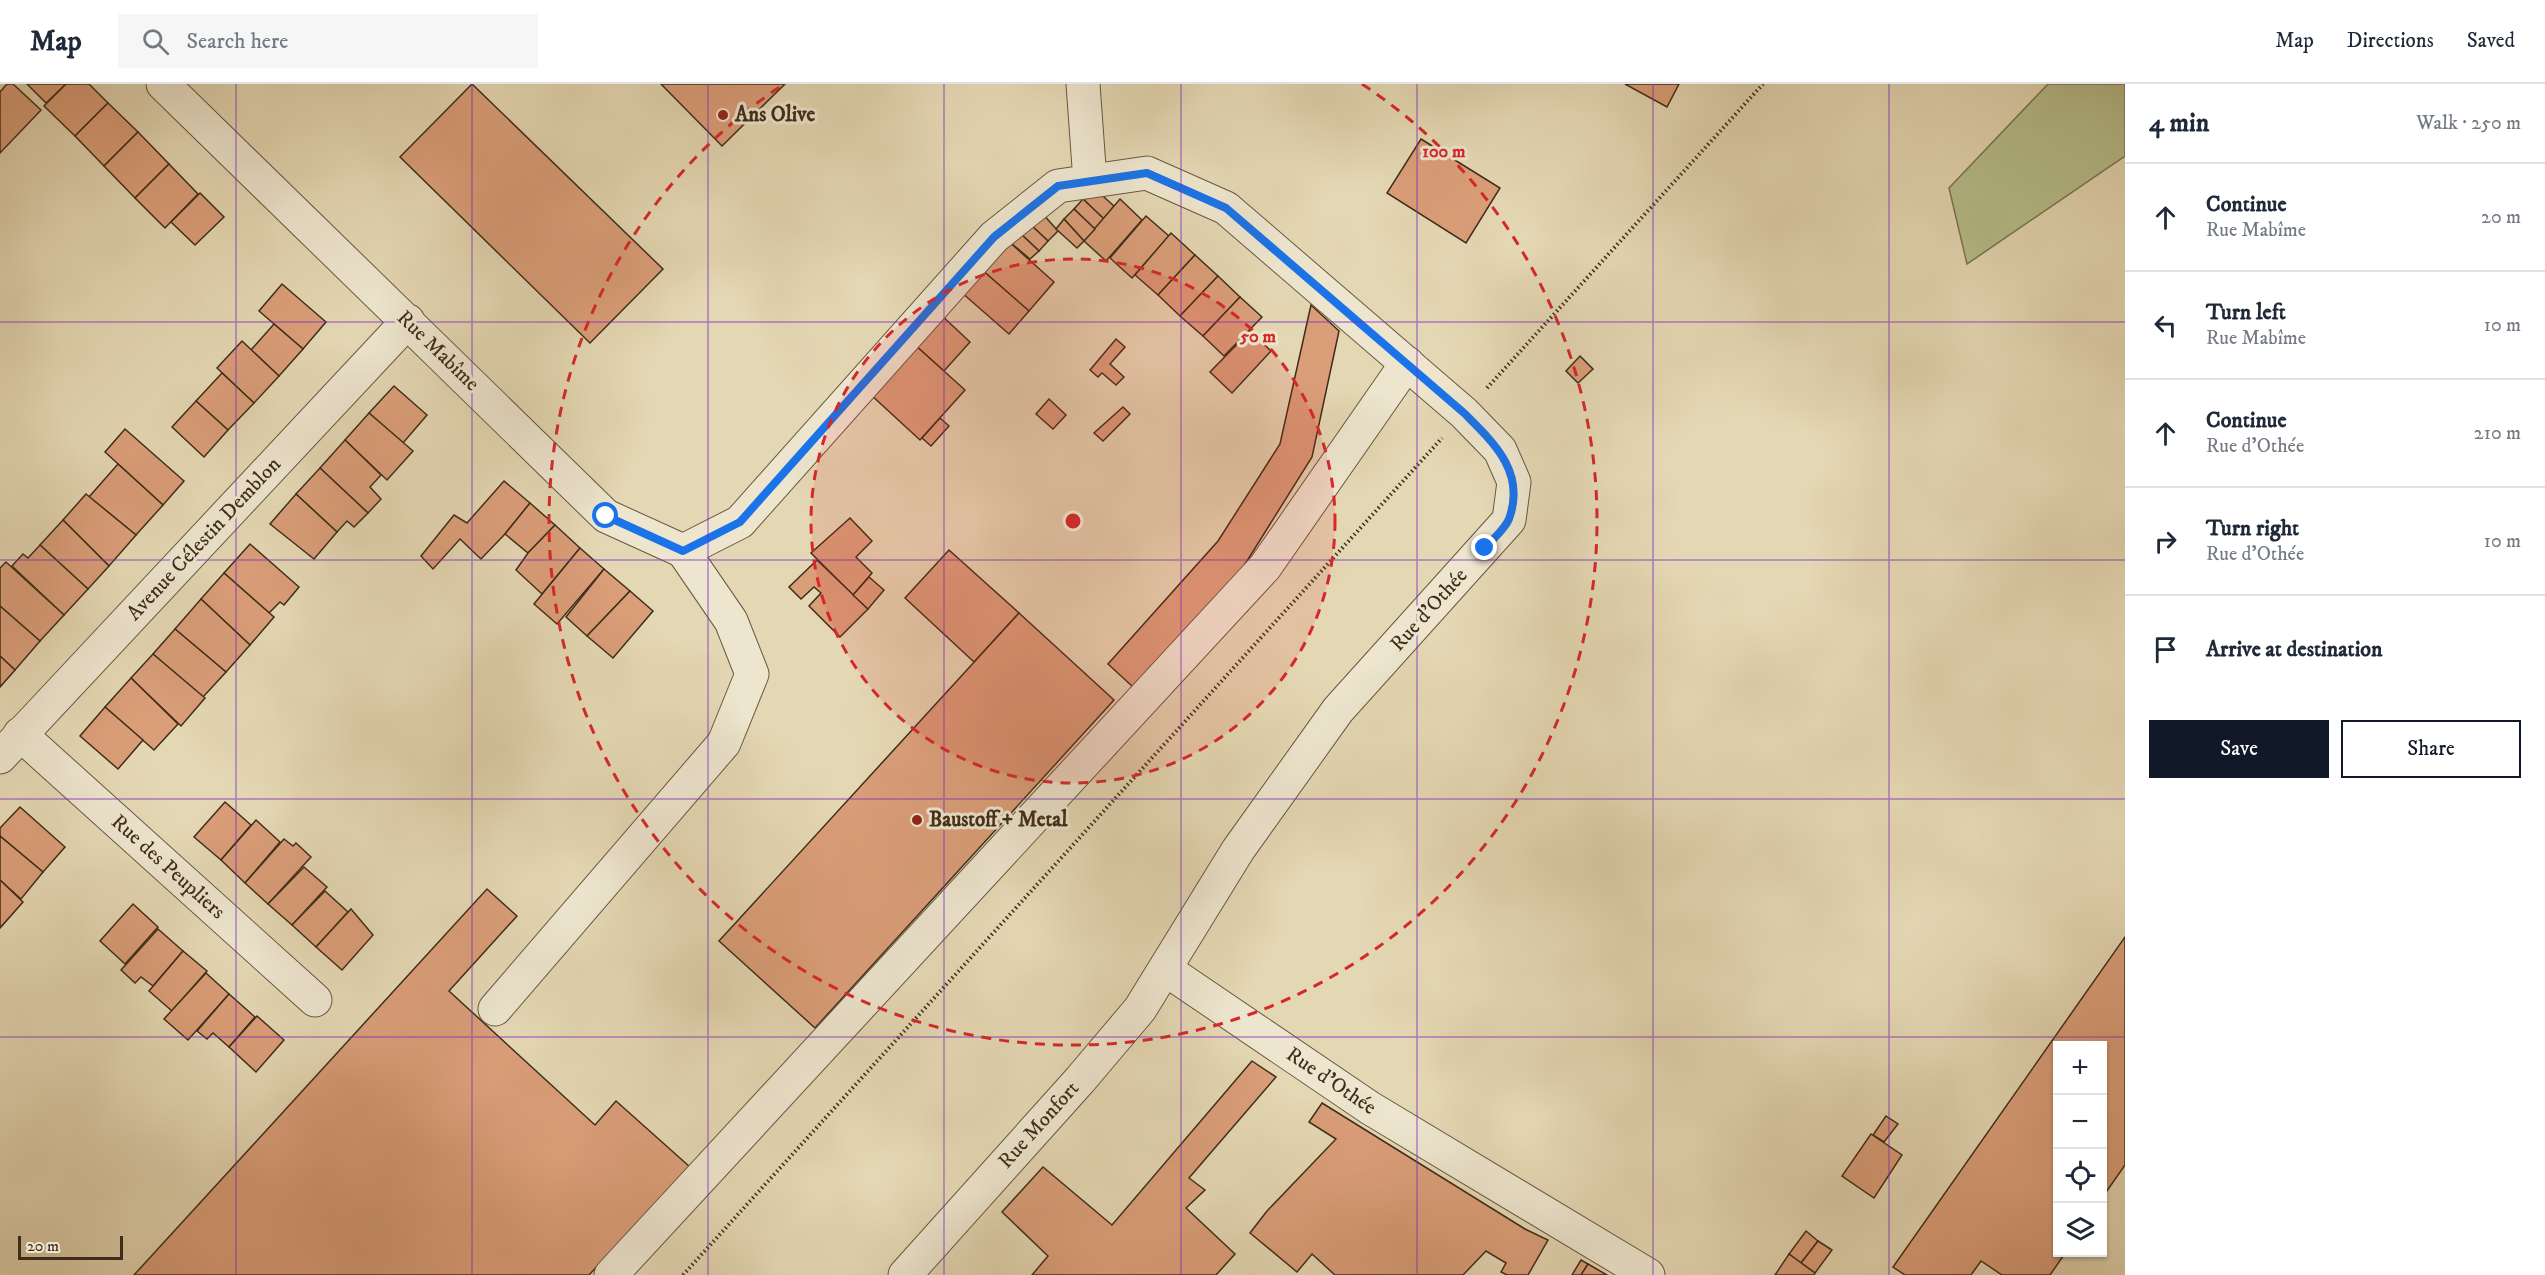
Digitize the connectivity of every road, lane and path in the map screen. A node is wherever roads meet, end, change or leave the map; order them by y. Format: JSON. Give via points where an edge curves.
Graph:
{"nodes":[{"id":1,"x":163,"y":84,"type":"edge"},
{"id":2,"x":1083,"y":84,"type":"edge"},
{"id":3,"x":1763,"y":84,"type":"edge"},
{"id":4,"x":1090,"y":181,"type":"junction"},
{"id":5,"x":408,"y":321,"type":"junction"},
{"id":6,"x":1407,"y":363,"type":"junction"},
{"id":7,"x":1464,"y":413,"type":"junction"},
{"id":8,"x":683,"y":551,"type":"junction"},
{"id":9,"x":10,"y":745,"type":"edge"},
{"id":10,"x":1165,"y":969,"type":"junction"},
{"id":11,"x":315,"y":1000,"type":"dead end"},
{"id":12,"x":495,"y":1009,"type":"dead end"},
{"id":13,"x":611,"y":1275,"type":"edge"},
{"id":14,"x":683,"y":1275,"type":"edge"},
{"id":15,"x":905,"y":1275,"type":"edge"},
{"id":16,"x":1648,"y":1275,"type":"edge"}],
"edges":[{"from":1,"to":5,"type":"street","name":"Rue Mabîme"},
{"from":2,"to":4,"type":"street"},
{"from":3,"to":7,"type":"path"},
{"from":4,"to":6,"type":"street","name":"Rue d'Othée","via":[[1147,173],[1226,208]]},
{"from":4,"to":8,"type":"street","name":"Rue d'Othée","via":[[1058,186],[994,237],[740,522]]},
{"from":5,"to":8,"type":"street","name":"Rue Mabîme","via":[[606,516]]},
{"from":5,"to":9,"type":"street","name":"Avenue Célestin Demblon"},
{"from":6,"to":7,"type":"street","name":"Rue d'Othée"},
{"from":6,"to":13,"type":"street","via":[[1265,567]]},
{"from":7,"to":10,"type":"street","name":"Rue d'Othée","via":[[1500,450],[1514,482],[1509,520],[1338,710],[1238,850]]},
{"from":7,"to":14,"type":"path"},
{"from":8,"to":12,"type":"street","via":[[730,621],[752,674],[724,743]]},
{"from":9,"to":11,"type":"street","name":"Rue des Peupliers"},
{"from":10,"to":15,"type":"street","name":"Rue Monfort","via":[[1140,1009],[1080,1080]]},
{"from":10,"to":16,"type":"street","name":"Rue d'Othée","via":[[1370,1108]]}]}
